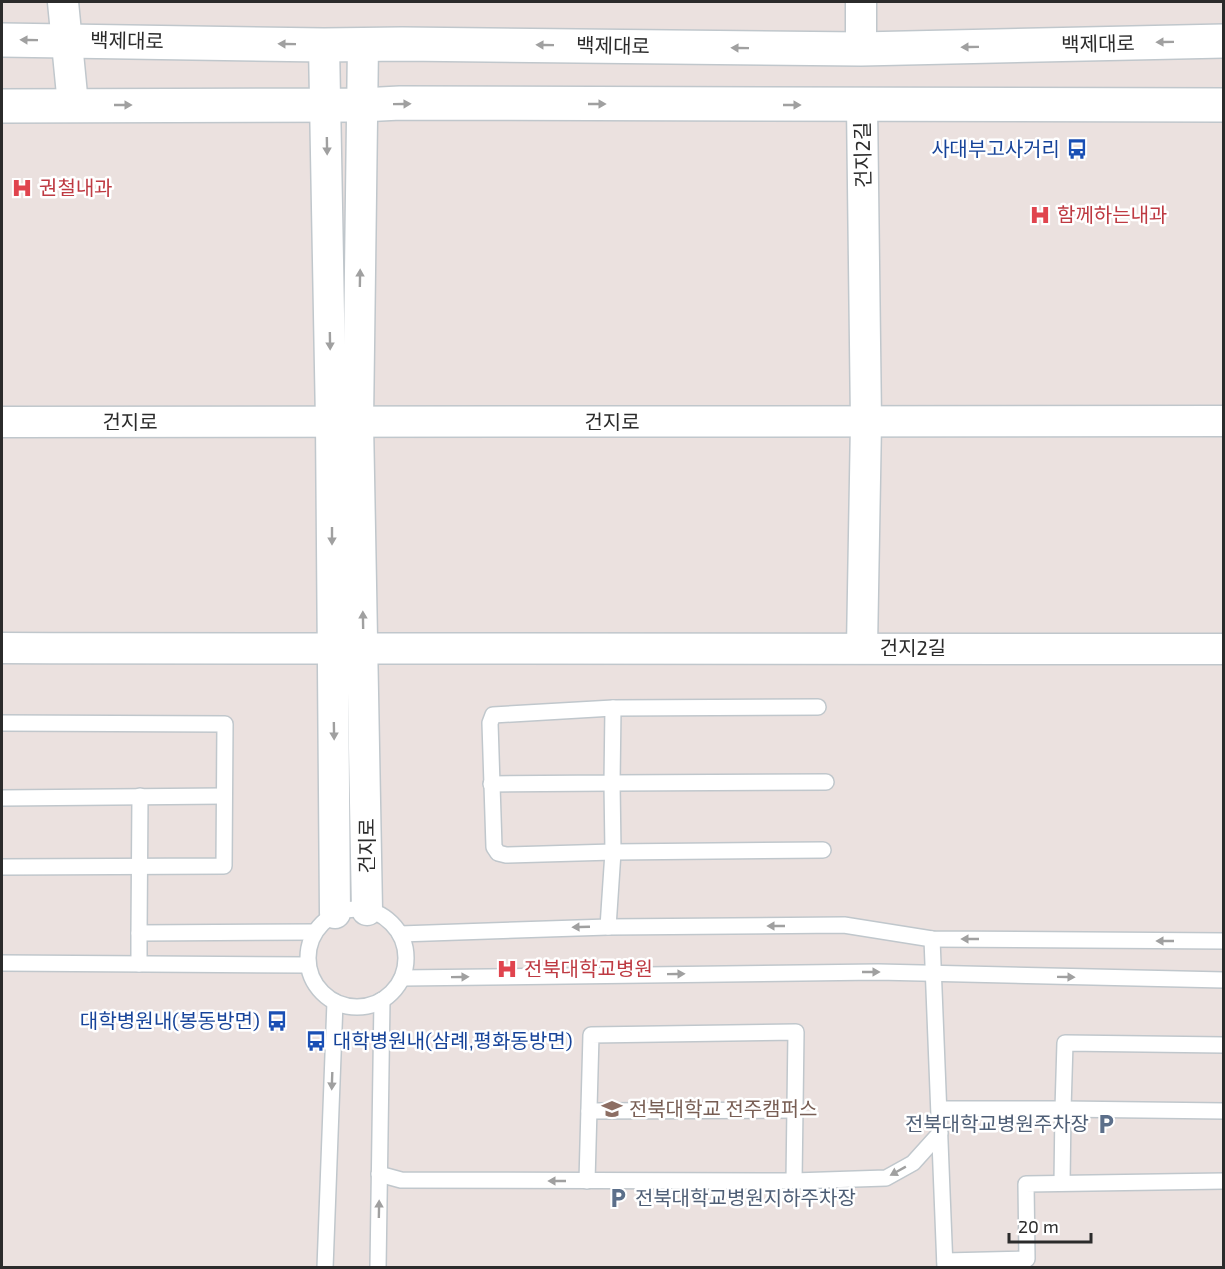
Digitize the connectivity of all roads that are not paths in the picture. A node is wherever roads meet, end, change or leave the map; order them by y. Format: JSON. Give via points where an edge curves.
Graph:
{"nodes":[{"id":1,"x":63,"y":2,"type":"edge"},
{"id":2,"x":861,"y":2,"type":"edge"},
{"id":3,"x":2,"y":40,"type":"edge"},
{"id":4,"x":67,"y":40,"type":"junction"},
{"id":5,"x":1224,"y":41,"type":"edge"},
{"id":6,"x":363,"y":44,"type":"junction"},
{"id":7,"x":324,"y":45,"type":"junction"},
{"id":8,"x":861,"y":50,"type":"junction"},
{"id":9,"x":72,"y":105,"type":"junction"},
{"id":10,"x":327,"y":105,"type":"junction"},
{"id":11,"x":361,"y":105,"type":"junction"},
{"id":12,"x":862,"y":105,"type":"junction"},
{"id":13,"x":1224,"y":105,"type":"edge"},
{"id":14,"x":2,"y":106,"type":"edge"},
{"id":15,"x":1224,"y":421,"type":"edge"},
{"id":16,"x":2,"y":422,"type":"edge"},
{"id":17,"x":345,"y":422,"type":"junction"},
{"id":18,"x":866,"y":422,"type":"junction"},
{"id":19,"x":2,"y":648,"type":"edge"},
{"id":20,"x":862,"y":648,"type":"junction"},
{"id":21,"x":1224,"y":649,"type":"edge"},
{"id":22,"x":332,"y":651,"type":"junction"},
{"id":23,"x":363,"y":651,"type":"junction"},
{"id":24,"x":818,"y":707,"type":"dead end"},
{"id":25,"x":613,"y":708,"type":"junction"},
{"id":26,"x":2,"y":723,"type":"edge"},
{"id":27,"x":826,"y":782,"type":"dead end"},
{"id":28,"x":612,"y":783,"type":"junction"},
{"id":29,"x":491,"y":784,"type":"junction"},
{"id":30,"x":140,"y":796,"type":"junction"},
{"id":31,"x":224,"y":796,"type":"junction"},
{"id":32,"x":2,"y":798,"type":"edge"},
{"id":33,"x":823,"y":850,"type":"dead end"},
{"id":34,"x":613,"y":852,"type":"junction"},
{"id":35,"x":2,"y":867,"type":"edge"},
{"id":36,"x":140,"y":867,"type":"junction"},
{"id":37,"x":367,"y":910,"type":"junction"},
{"id":38,"x":325,"y":923,"type":"junction"},
{"id":39,"x":608,"y":927,"type":"junction"},
{"id":40,"x":139,"y":933,"type":"junction"},
{"id":41,"x":400,"y":934,"type":"junction"},
{"id":42,"x":933,"y":939,"type":"junction"},
{"id":43,"x":1224,"y":941,"type":"edge"},
{"id":44,"x":2,"y":963,"type":"edge"},
{"id":45,"x":139,"y":964,"type":"junction"},
{"id":46,"x":308,"y":965,"type":"junction"},
{"id":47,"x":933,"y":974,"type":"junction"},
{"id":48,"x":402,"y":978,"type":"junction"},
{"id":49,"x":1224,"y":980,"type":"edge"},
{"id":50,"x":382,"y":1000,"type":"junction"},
{"id":51,"x":335,"y":1002,"type":"junction"},
{"id":52,"x":1224,"y":1045,"type":"edge"},
{"id":53,"x":1063,"y":1109,"type":"junction"},
{"id":54,"x":794,"y":1110,"type":"junction"},
{"id":55,"x":940,"y":1110,"type":"junction"},
{"id":56,"x":589,"y":1111,"type":"junction"},
{"id":57,"x":1224,"y":1111,"type":"edge"},
{"id":58,"x":940,"y":1133,"type":"junction"},
{"id":59,"x":379,"y":1174,"type":"junction"},
{"id":60,"x":587,"y":1181,"type":"junction"},
{"id":61,"x":794,"y":1181,"type":"junction"},
{"id":62,"x":1224,"y":1181,"type":"edge"},
{"id":63,"x":1062,"y":1183,"type":"junction"},
{"id":64,"x":945,"y":1264,"type":"edge"},
{"id":65,"x":325,"y":1268,"type":"edge"},
{"id":66,"x":378,"y":1268,"type":"edge"}],
"edges":[{"from":1,"to":4,"type":"street"},
{"from":2,"to":8,"type":"street"},
{"from":4,"to":3,"type":"street","name":"백제대로","one_way":true},
{"from":7,"to":4,"type":"street","name":"백제대로","one_way":true},
{"from":4,"to":9,"type":"street"},
{"from":5,"to":8,"type":"street","name":"백제대로","one_way":true},
{"from":6,"to":7,"type":"street","name":"백제대로"},
{"from":8,"to":6,"type":"street","name":"백제대로","one_way":true},
{"from":6,"to":11,"type":"street","name":"건지로"},
{"from":7,"to":10,"type":"street","name":"건지로"},
{"from":9,"to":10,"type":"street","one_way":true},
{"from":9,"to":14,"type":"street"},
{"from":10,"to":11,"type":"street"},
{"from":10,"to":17,"type":"street","name":"건지로","one_way":true},
{"from":11,"to":12,"type":"street","one_way":true},
{"from":17,"to":11,"type":"street","name":"건지로","one_way":true},
{"from":12,"to":13,"type":"street"},
{"from":12,"to":18,"type":"street","name":"건지2길"},
{"from":15,"to":18,"type":"street"},
{"from":16,"to":17,"type":"street","name":"건지로"},
{"from":17,"to":18,"type":"street","name":"건지로"},
{"from":17,"to":22,"type":"street","name":"건지로","one_way":true},
{"from":23,"to":17,"type":"street","name":"건지로","one_way":true},
{"from":18,"to":20,"type":"street","name":"건지2길"},
{"from":19,"to":22,"type":"street"},
{"from":20,"to":21,"type":"street","name":"건지2길"},
{"from":20,"to":23,"type":"street"},
{"from":22,"to":23,"type":"street"},
{"from":22,"to":38,"type":"street","name":"건지로","one_way":true},
{"from":23,"to":37,"type":"street","name":"건지로"},
{"from":24,"to":25,"type":"lane"},
{"from":25,"to":28,"type":"lane"},
{"from":25,"to":29,"type":"lane","via":[[493,715]]},
{"from":26,"to":31,"type":"lane","via":[[225,724]]},
{"from":27,"to":28,"type":"lane"},
{"from":28,"to":29,"type":"lane"},
{"from":28,"to":34,"type":"lane"},
{"from":29,"to":34,"type":"lane","via":[[494,847],[498,853]]},
{"from":30,"to":31,"type":"lane"},
{"from":30,"to":32,"type":"lane"},
{"from":30,"to":36,"type":"lane"},
{"from":31,"to":36,"type":"lane","via":[[224,866]]},
{"from":33,"to":34,"type":"lane"},
{"from":34,"to":39,"type":"lane"},
{"from":35,"to":36,"type":"lane"},
{"from":36,"to":40,"type":"lane"},
{"from":37,"to":38,"type":"lane","via":[[352,909]]},
{"from":37,"to":41,"type":"lane","via":[[383,916]]},
{"from":38,"to":40,"type":"lane"},
{"from":38,"to":46,"type":"lane","name":"건지로","via":[[309,948]]},
{"from":39,"to":41,"type":"lane","one_way":true},
{"from":42,"to":39,"type":"lane","one_way":true,"via":[[844,925]]},
{"from":40,"to":45,"type":"lane"},
{"from":41,"to":48,"type":"lane","via":[[406,962]]},
{"from":43,"to":42,"type":"lane","one_way":true},
{"from":42,"to":47,"type":"lane"},
{"from":44,"to":45,"type":"lane"},
{"from":45,"to":46,"type":"lane"},
{"from":46,"to":51,"type":"lane","via":[[321,992]]},
{"from":48,"to":47,"type":"lane","one_way":true},
{"from":47,"to":49,"type":"lane","one_way":true},
{"from":47,"to":55,"type":"lane"},
{"from":48,"to":50,"type":"lane"},
{"from":50,"to":51,"type":"lane","via":[[365,1006]]},
{"from":50,"to":59,"type":"lane"},
{"from":51,"to":65,"type":"lane","one_way":true},
{"from":52,"to":53,"type":"lane","via":[[1065,1043]]},
{"from":53,"to":55,"type":"lane"},
{"from":53,"to":57,"type":"lane"},
{"from":53,"to":63,"type":"lane"},
{"from":54,"to":56,"type":"lane"},
{"from":54,"to":56,"type":"lane","via":[[796,1032],[591,1035]]},
{"from":54,"to":61,"type":"lane"},
{"from":55,"to":58,"type":"lane"},
{"from":56,"to":60,"type":"lane"},
{"from":58,"to":61,"type":"lane","one_way":true,"via":[[913,1163],[886,1178]]},
{"from":58,"to":64,"type":"lane"},
{"from":60,"to":59,"type":"lane","one_way":true,"via":[[401,1180]]},
{"from":66,"to":59,"type":"lane","one_way":true},
{"from":60,"to":61,"type":"lane"},
{"from":62,"to":63,"type":"lane"},
{"from":63,"to":64,"type":"lane","via":[[1026,1184],[1027,1259]]}]}
